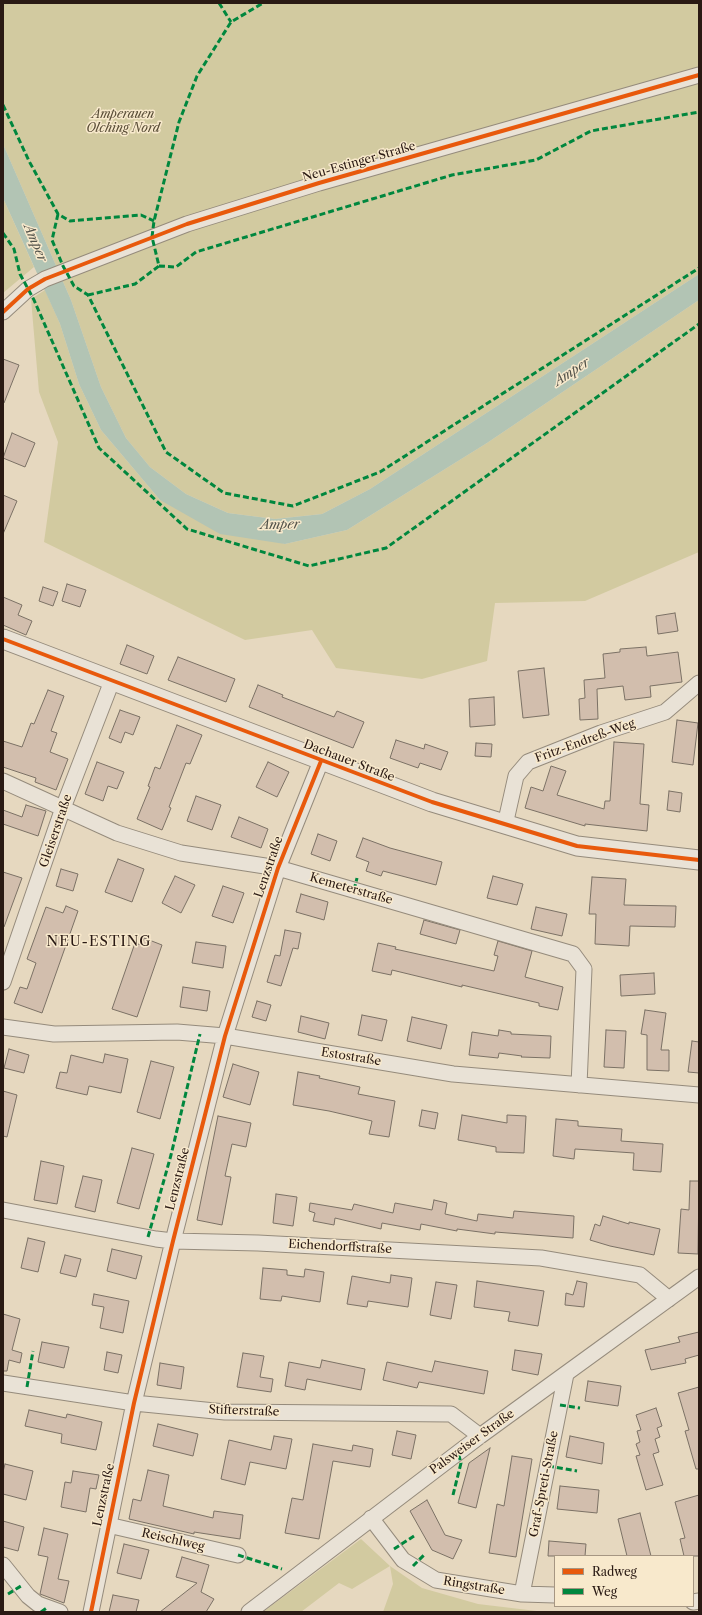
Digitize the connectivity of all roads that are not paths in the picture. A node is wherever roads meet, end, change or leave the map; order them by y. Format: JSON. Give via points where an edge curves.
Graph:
{"nodes":[{"id":1,"x":699,"y":75,"type":"edge"},
{"id":2,"x":3,"y":312,"type":"edge"},
{"id":3,"x":3,"y":639,"type":"edge"},
{"id":4,"x":112,"y":681,"type":"junction"},
{"id":5,"x":699,"y":683,"type":"edge"},
{"id":6,"x":320,"y":761,"type":"junction"},
{"id":7,"x":3,"y":781,"type":"edge"},
{"id":8,"x":63,"y":808,"type":"junction"},
{"id":9,"x":505,"y":825,"type":"junction"},
{"id":10,"x":699,"y":860,"type":"edge"},
{"id":11,"x":278,"y":868,"type":"junction"},
{"id":12,"x":3,"y":982,"type":"edge"},
{"id":13,"x":3,"y":1027,"type":"edge"},
{"id":14,"x":225,"y":1036,"type":"junction"},
{"id":15,"x":579,"y":1085,"type":"junction"},
{"id":16,"x":699,"y":1095,"type":"edge"},
{"id":17,"x":3,"y":1210,"type":"edge"},
{"id":18,"x":173,"y":1241,"type":"junction"},
{"id":19,"x":699,"y":1277,"type":"edge"},
{"id":20,"x":669,"y":1298,"type":"junction"},
{"id":21,"x":566,"y":1374,"type":"junction"},
{"id":22,"x":3,"y":1383,"type":"edge"},
{"id":23,"x":134,"y":1403,"type":"junction"},
{"id":24,"x":480,"y":1436,"type":"junction"},
{"id":25,"x":371,"y":1518,"type":"junction"},
{"id":26,"x":108,"y":1525,"type":"junction"},
{"id":27,"x":238,"y":1555,"type":"dead end"},
{"id":28,"x":3,"y":1565,"type":"edge"},
{"id":29,"x":522,"y":1594,"type":"junction"},
{"id":30,"x":554,"y":1595,"type":"edge"},
{"id":31,"x":60,"y":1612,"type":"edge"},
{"id":32,"x":91,"y":1612,"type":"edge"},
{"id":33,"x":249,"y":1612,"type":"edge"}],
"edges":[{"from":1,"to":2,"type":"street","name":"Neu-Estinger Straße","via":[[187,224],[45,279],[31,286]]},
{"from":3,"to":4,"type":"street","name":"Dachauer Straße"},
{"from":4,"to":6,"type":"street","name":"Dachauer Straße"},
{"from":4,"to":8,"type":"street","name":"Gleiserstraße"},
{"from":5,"to":9,"type":"street","name":"Fritz-Endreß-Weg","via":[[665,712],[601,733],[528,762],[516,776]]},
{"from":6,"to":9,"type":"street","name":"Dachauer Straße","via":[[432,802]]},
{"from":6,"to":11,"type":"street","name":"Lenzstraße"},
{"from":7,"to":8,"type":"street","name":"Kemeterstraße"},
{"from":8,"to":11,"type":"street","name":"Kemeterstraße","via":[[117,832],[181,853]]},
{"from":8,"to":12,"type":"street","name":"Gleiserstraße"},
{"from":9,"to":10,"type":"street","name":"Dachauer Straße","via":[[577,846]]},
{"from":11,"to":14,"type":"street","name":"Lenzstraße"},
{"from":11,"to":15,"type":"street","name":"Kemeterstraße","via":[[573,954],[584,969]]},
{"from":13,"to":14,"type":"street","name":"Estostraße","via":[[54,1034],[177,1032]]},
{"from":14,"to":15,"type":"street","name":"Estostraße","via":[[453,1074]]},
{"from":14,"to":18,"type":"street","name":"Lenzstraße"},
{"from":15,"to":16,"type":"street","name":"Estostraße"},
{"from":17,"to":18,"type":"street","name":"Eichendorffstraße"},
{"from":18,"to":20,"type":"street","name":"Eichendorffstraße","via":[[258,1242],[542,1258],[640,1275]]},
{"from":18,"to":23,"type":"street","name":"Lenzstraße"},
{"from":19,"to":20,"type":"street","name":"Palsweiser Straße"},
{"from":20,"to":21,"type":"street","name":"Palsweiser Straße"},
{"from":21,"to":24,"type":"street","name":"Palsweiser Straße"},
{"from":21,"to":29,"type":"street","name":"Graf-Spreti-Straße"},
{"from":22,"to":23,"type":"street","name":"Stifterstraße"},
{"from":23,"to":24,"type":"street","name":"Stifterstraße","via":[[230,1412],[451,1414]]},
{"from":23,"to":26,"type":"street","name":"Lenzstraße"},
{"from":24,"to":25,"type":"street","name":"Palsweiser Straße"},
{"from":25,"to":29,"type":"street","name":"Ringstraße","via":[[403,1560],[436,1580]]},
{"from":25,"to":33,"type":"street","name":"Palsweiser Straße"},
{"from":26,"to":27,"type":"street","name":"Reischlweg"},
{"from":26,"to":32,"type":"street","name":"Lenzstraße"},
{"from":28,"to":31,"type":"street","via":[[28,1596],[38,1604]]},
{"from":29,"to":30,"type":"street","name":"Ringstraße"}]}
